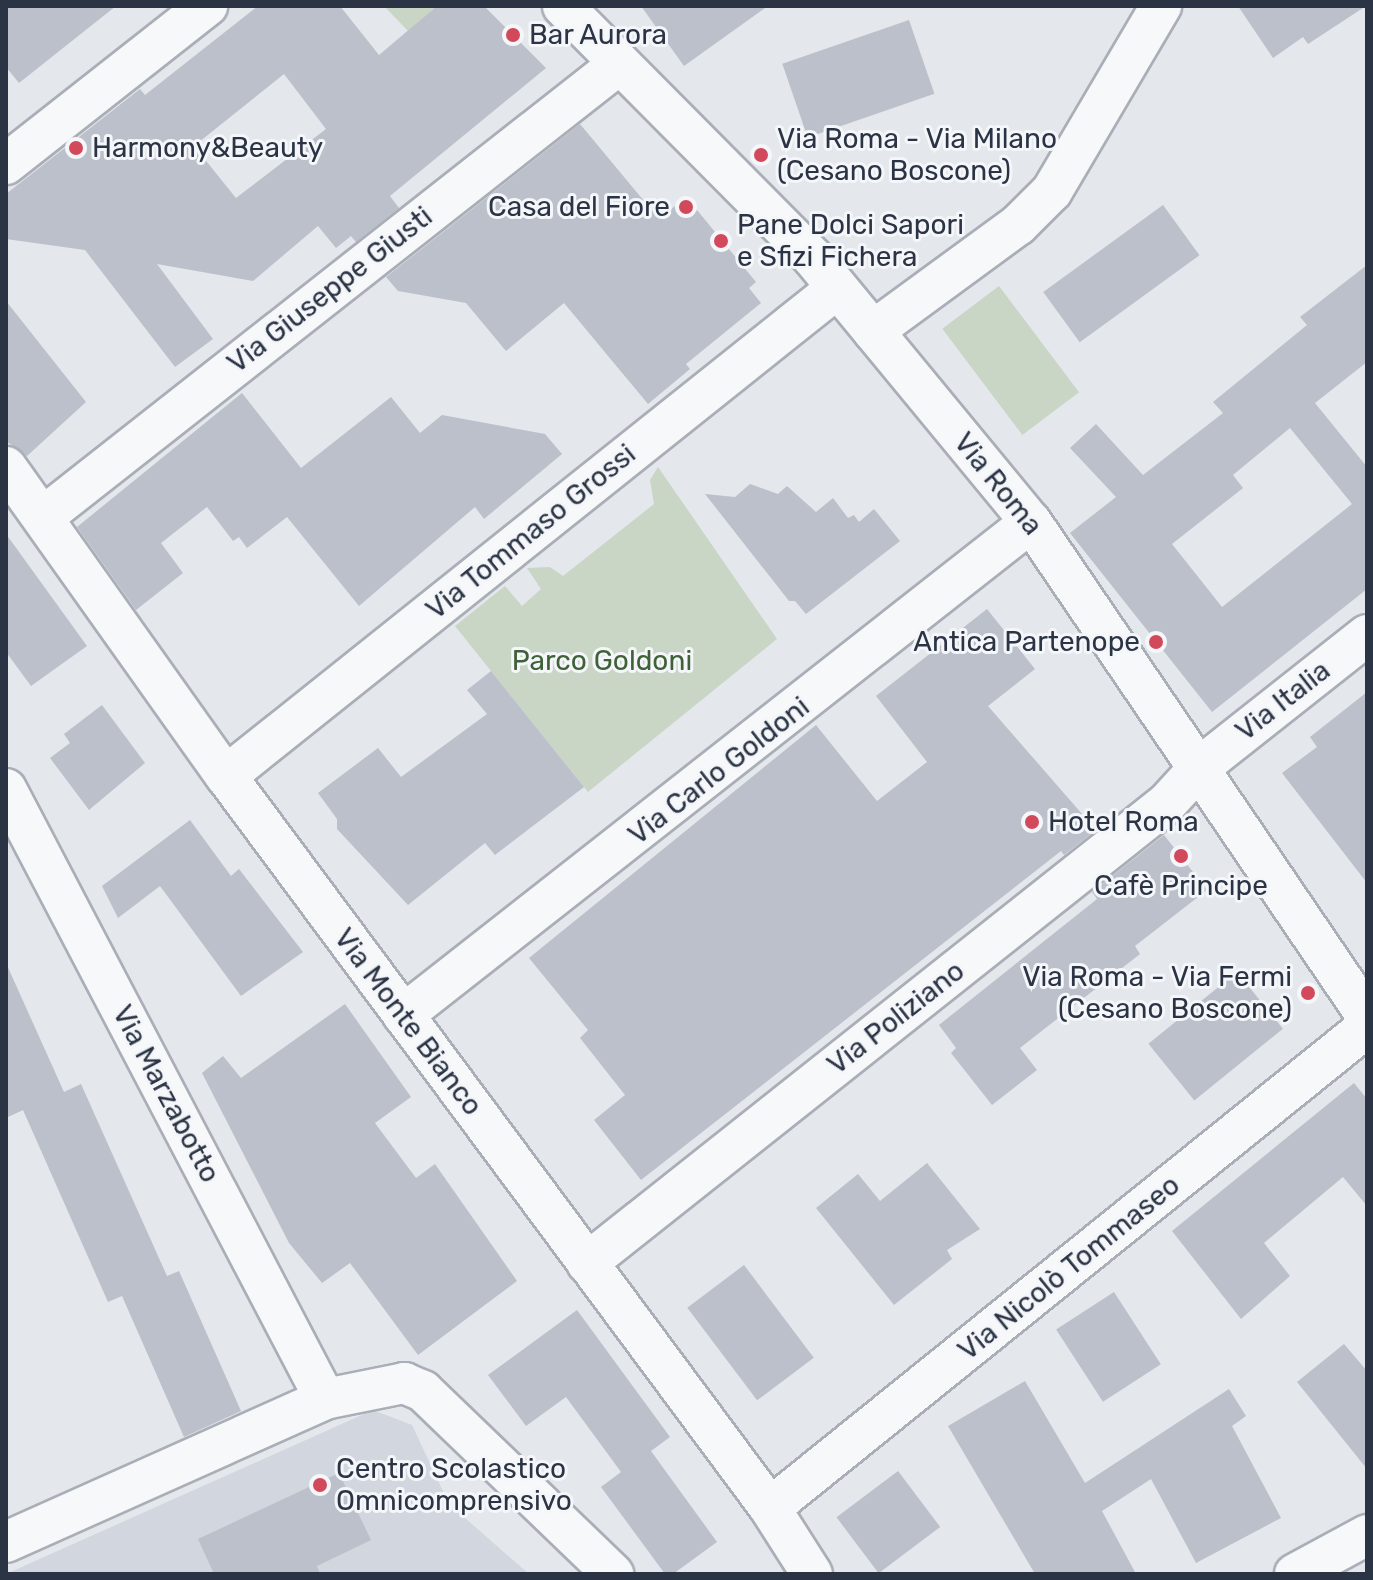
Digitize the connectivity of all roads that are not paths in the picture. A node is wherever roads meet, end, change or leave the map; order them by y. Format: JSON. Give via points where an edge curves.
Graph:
{"nodes":[{"id":1,"x":207,"y":6,"type":"edge"},
{"id":2,"x":563,"y":6,"type":"edge"},
{"id":3,"x":1161,"y":6,"type":"edge"},
{"id":4,"x":619,"y":64,"type":"junction"},
{"id":5,"x":6,"y":164,"type":"edge"},
{"id":6,"x":836,"y":289,"type":"junction"},
{"id":7,"x":873,"y":331,"type":"junction"},
{"id":8,"x":6,"y":467,"type":"edge"},
{"id":9,"x":43,"y":517,"type":"junction"},
{"id":10,"x":1031,"y":522,"type":"junction"},
{"id":11,"x":1367,"y":635,"type":"edge"},
{"id":12,"x":1200,"y":767,"type":"junction"},
{"id":13,"x":226,"y":776,"type":"junction"},
{"id":14,"x":6,"y":789,"type":"edge"},
{"id":15,"x":403,"y":1015,"type":"junction"},
{"id":16,"x":1367,"y":1016,"type":"edge"},
{"id":17,"x":1367,"y":1027,"type":"edge"},
{"id":18,"x":587,"y":1263,"type":"junction"},
{"id":19,"x":325,"y":1399,"type":"junction"},
{"id":20,"x":770,"y":1508,"type":"junction"},
{"id":21,"x":1367,"y":1535,"type":"edge"},
{"id":22,"x":6,"y":1542,"type":"edge"},
{"id":23,"x":613,"y":1574,"type":"edge"},
{"id":24,"x":812,"y":1574,"type":"edge"},
{"id":25,"x":1295,"y":1574,"type":"edge"}],
"edges":[{"from":1,"to":5,"type":"street"},
{"from":2,"to":4,"type":"street","name":"Via Roma"},
{"from":3,"to":7,"type":"street","via":[[1052,191],[1018,225]]},
{"from":4,"to":6,"type":"street","name":"Via Roma","via":[[813,258]]},
{"from":4,"to":9,"type":"street","name":"Via Giuseppe Giusti"},
{"from":6,"to":7,"type":"street","name":"Via Roma"},
{"from":6,"to":13,"type":"street","name":"Via Tommaso Grossi"},
{"from":7,"to":10,"type":"street","name":"Via Roma"},
{"from":8,"to":9,"type":"street","name":"Via Monte Bianco"},
{"from":9,"to":13,"type":"street","name":"Via Monte Bianco"},
{"from":10,"to":12,"type":"street","name":"Via Roma"},
{"from":10,"to":15,"type":"street","name":"Via Carlo Goldoni"},
{"from":11,"to":12,"type":"street","name":"Via Italia"},
{"from":12,"to":16,"type":"street","name":"Via Roma"},
{"from":12,"to":18,"type":"street","name":"Via Poliziano","via":[[1167,803]]},
{"from":13,"to":15,"type":"street","name":"Via Monte Bianco"},
{"from":14,"to":19,"type":"street","name":"Via Marzabotto"},
{"from":15,"to":18,"type":"street","name":"Via Monte Bianco"},
{"from":17,"to":20,"type":"street","name":"Via Nicolò Tommaseo"},
{"from":18,"to":20,"type":"street","name":"Via Monte Bianco"},
{"from":19,"to":22,"type":"street"},
{"from":19,"to":23,"type":"street","via":[[388,1384],[404,1383],[423,1391]]},
{"from":20,"to":24,"type":"street","name":"Via Monte Bianco"},
{"from":21,"to":25,"type":"street"}]}
